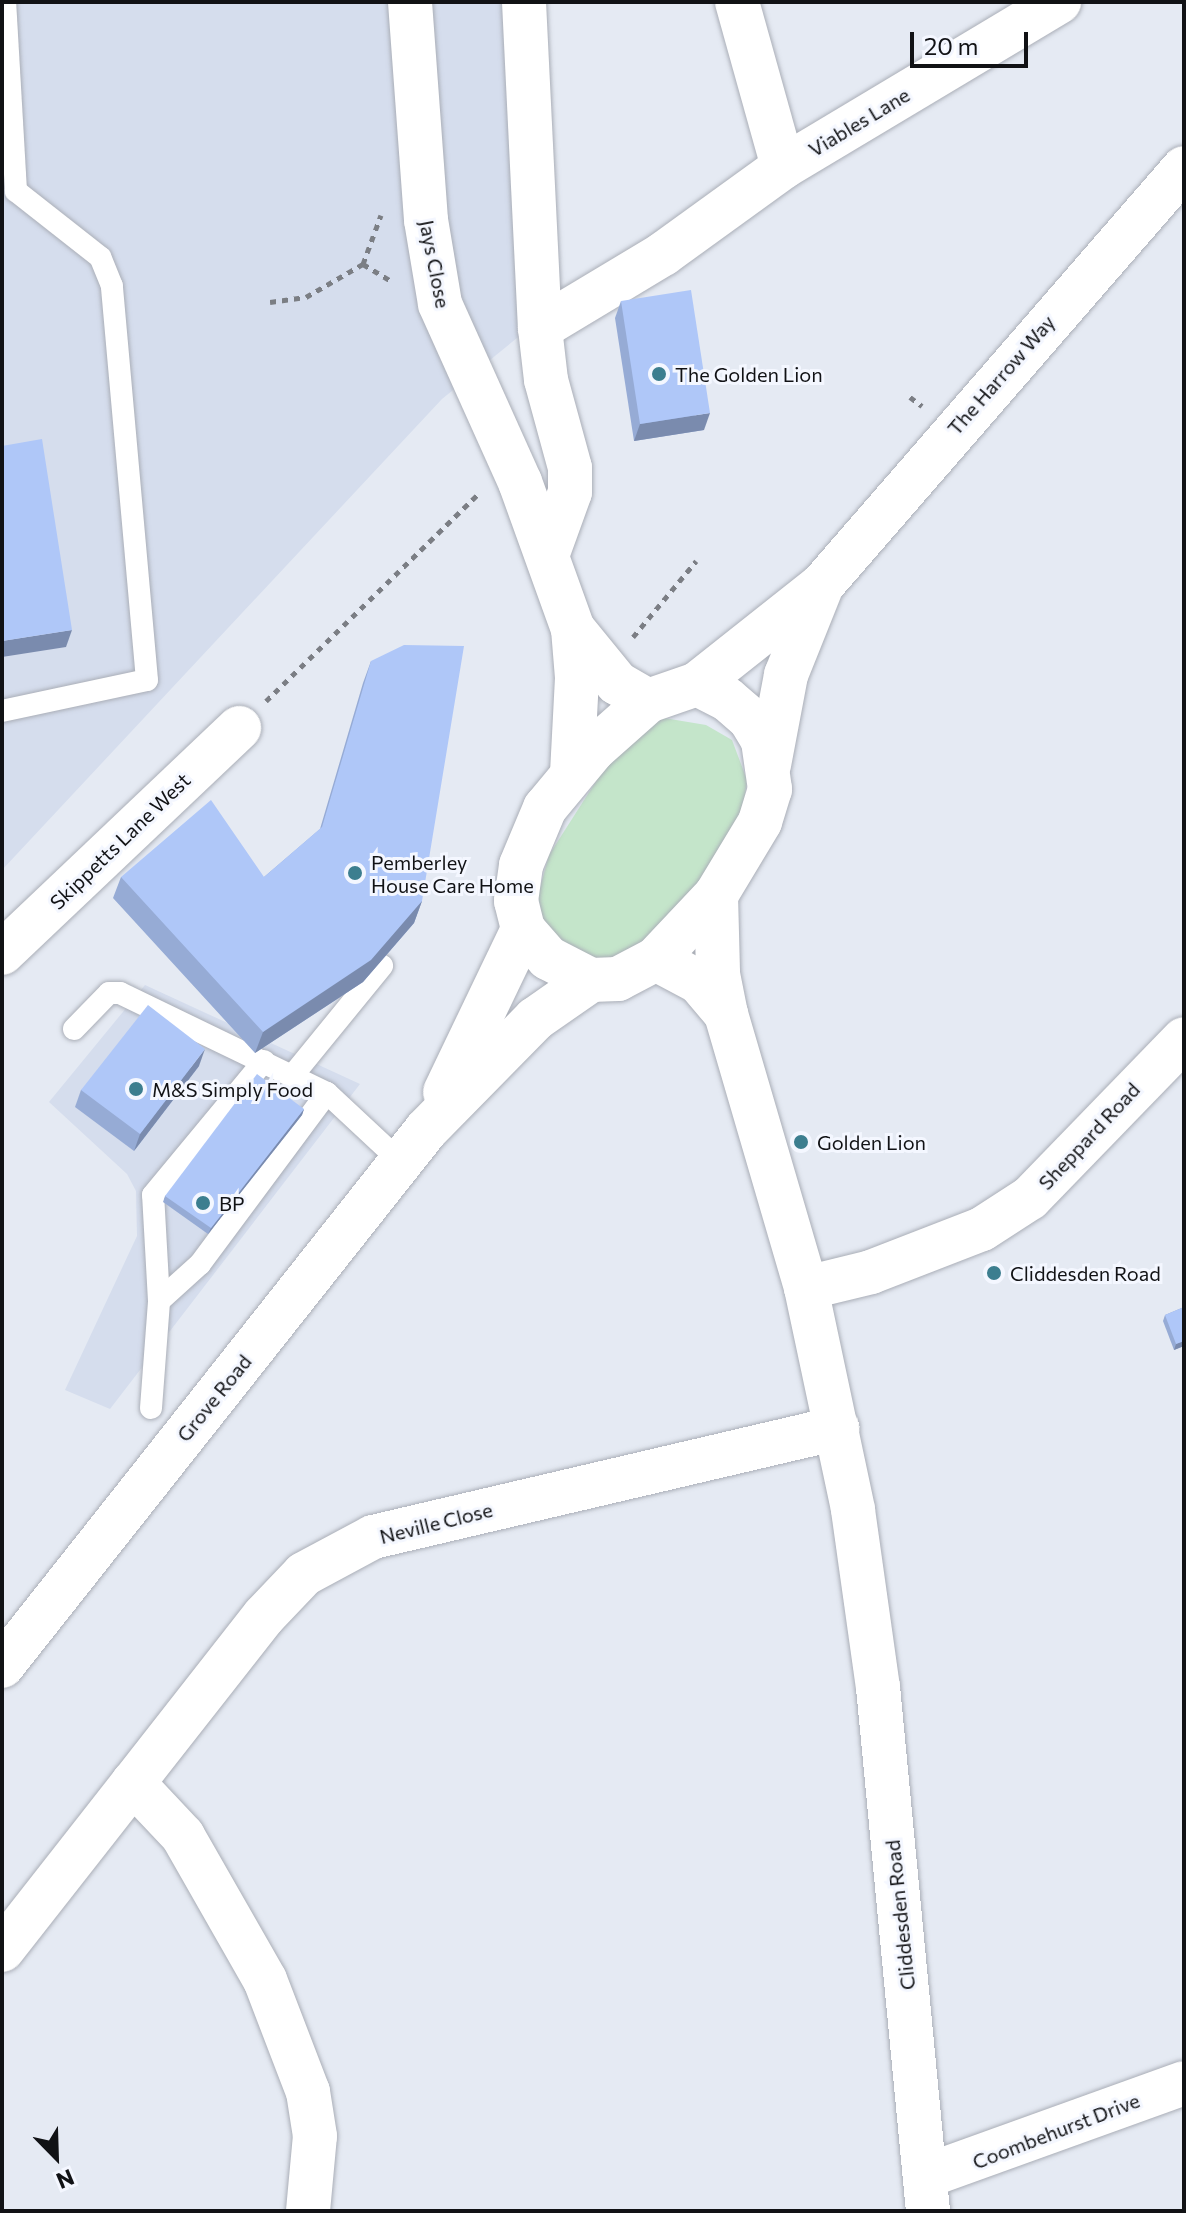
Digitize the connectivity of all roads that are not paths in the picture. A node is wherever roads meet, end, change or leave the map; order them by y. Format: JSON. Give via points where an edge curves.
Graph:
{"nodes":[{"id":1,"x":5,"y":2,"type":"edge"},
{"id":2,"x":410,"y":2,"type":"edge"},
{"id":3,"x":524,"y":2,"type":"edge"},
{"id":4,"x":737,"y":2,"type":"edge"},
{"id":5,"x":1059,"y":2,"type":"edge"},
{"id":6,"x":783,"y":167,"type":"junction"},
{"id":7,"x":1184,"y":168,"type":"edge"},
{"id":8,"x":540,"y":328,"type":"junction"},
{"id":9,"x":548,"y":553,"type":"junction"},
{"id":10,"x":822,"y":585,"type":"junction"},
{"id":11,"x":573,"y":629,"type":"junction"},
{"id":12,"x":697,"y":684,"type":"junction"},
{"id":13,"x":648,"y":701,"type":"junction"},
{"id":14,"x":2,"y":711,"type":"edge"},
{"id":15,"x":239,"y":728,"type":"road end"},
{"id":16,"x":769,"y":765,"type":"junction"},
{"id":17,"x":572,"y":774,"type":"junction"},
{"id":18,"x":716,"y":895,"type":"junction"},
{"id":19,"x":523,"y":929,"type":"junction"},
{"id":20,"x":2,"y":953,"type":"edge"},
{"id":21,"x":656,"y":959,"type":"junction"},
{"id":22,"x":382,"y":966,"type":"edge"},
{"id":23,"x":591,"y":980,"type":"junction"},
{"id":24,"x":726,"y":1014,"type":"junction"},
{"id":25,"x":74,"y":1029,"type":"dead end"},
{"id":26,"x":1184,"y":1039,"type":"edge"},
{"id":27,"x":264,"y":1061,"type":"junction"},
{"id":28,"x":293,"y":1075,"type":"junction"},
{"id":29,"x":327,"y":1093,"type":"junction"},
{"id":30,"x":414,"y":1146,"type":"junction"},
{"id":31,"x":806,"y":1288,"type":"junction"},
{"id":32,"x":159,"y":1301,"type":"junction"},
{"id":33,"x":151,"y":1408,"type":"dead end"},
{"id":34,"x":837,"y":1428,"type":"junction"},
{"id":35,"x":2,"y":1666,"type":"edge"},
{"id":36,"x":133,"y":1783,"type":"junction"},
{"id":37,"x":2,"y":1950,"type":"edge"},
{"id":38,"x":1184,"y":2083,"type":"edge"},
{"id":39,"x":927,"y":2194,"type":"edge"},
{"id":40,"x":308,"y":2211,"type":"edge"}],
"edges":[{"from":1,"to":14,"type":"lane","via":[[16,191],[100,257],[112,286],[147,680]]},
{"from":2,"to":9,"type":"street","name":"Jays Close","via":[[426,220],[440,304]]},
{"from":3,"to":8,"type":"street"},
{"from":4,"to":6,"type":"street","name":"Viables Lane"},
{"from":5,"to":6,"type":"street","name":"Viables Lane"},
{"from":6,"to":8,"type":"street","name":"Viables Lane","via":[[663,254]]},
{"from":7,"to":10,"type":"street","name":"The Harrow Way"},
{"from":8,"to":9,"type":"street","via":[[546,380],[570,468],[570,492]]},
{"from":9,"to":11,"type":"street","name":"Jays Close"},
{"from":10,"to":12,"type":"street","name":"The Harrow Way"},
{"from":10,"to":16,"type":"street","name":"The Harrow Way","via":[[786,675]]},
{"from":11,"to":13,"type":"street","name":"Jays Close","via":[[617,683]]},
{"from":11,"to":17,"type":"street","name":"Jays Close","via":[[577,678]]},
{"from":12,"to":13,"type":"street"},
{"from":12,"to":16,"type":"street","via":[[727,699],[750,719]]},
{"from":13,"to":17,"type":"street"},
{"from":15,"to":20,"type":"street","name":"Skippetts Lane West"},
{"from":16,"to":18,"type":"street","via":[[770,789],[760,822]]},
{"from":17,"to":19,"type":"street","via":[[545,808],[521,865],[516,901]]},
{"from":18,"to":21,"type":"street"},
{"from":18,"to":24,"type":"street","name":"Cliddesden Road","via":[[718,974]]},
{"from":19,"to":23,"type":"street","via":[[548,958]]},
{"from":19,"to":30,"type":"street","name":"Grove Road"},
{"from":21,"to":23,"type":"street","via":[[618,979]]},
{"from":21,"to":24,"type":"street","name":"Cliddesden Road","via":[[699,982]]},
{"from":22,"to":28,"type":"lane"},
{"from":23,"to":30,"type":"street","name":"Grove Road","via":[[535,1019]]},
{"from":24,"to":31,"type":"street","name":"Cliddesden Road"},
{"from":25,"to":27,"type":"lane","via":[[109,993],[120,993]]},
{"from":26,"to":31,"type":"street","name":"Sheppard Road","via":[[1030,1198],[982,1229],[871,1272]]},
{"from":27,"to":28,"type":"lane"},
{"from":27,"to":32,"type":"lane","via":[[153,1195]]},
{"from":28,"to":29,"type":"lane"},
{"from":29,"to":30,"type":"lane"},
{"from":29,"to":32,"type":"lane","via":[[200,1264]]},
{"from":30,"to":35,"type":"street","name":"Grove Road"},
{"from":31,"to":34,"type":"street","name":"Cliddesden Road"},
{"from":32,"to":33,"type":"lane"},
{"from":34,"to":36,"type":"street","name":"Neville Close","via":[[360,1544],[304,1574],[264,1616]]},
{"from":34,"to":39,"type":"street","name":"Cliddesden Road","via":[[878,1687]]},
{"from":36,"to":37,"type":"street","name":"Neville Close"},
{"from":36,"to":40,"type":"street","via":[[183,1836],[265,1980],[308,2092],[315,2136]]},
{"from":38,"to":39,"type":"street","name":"Coombehurst Drive"}]}
